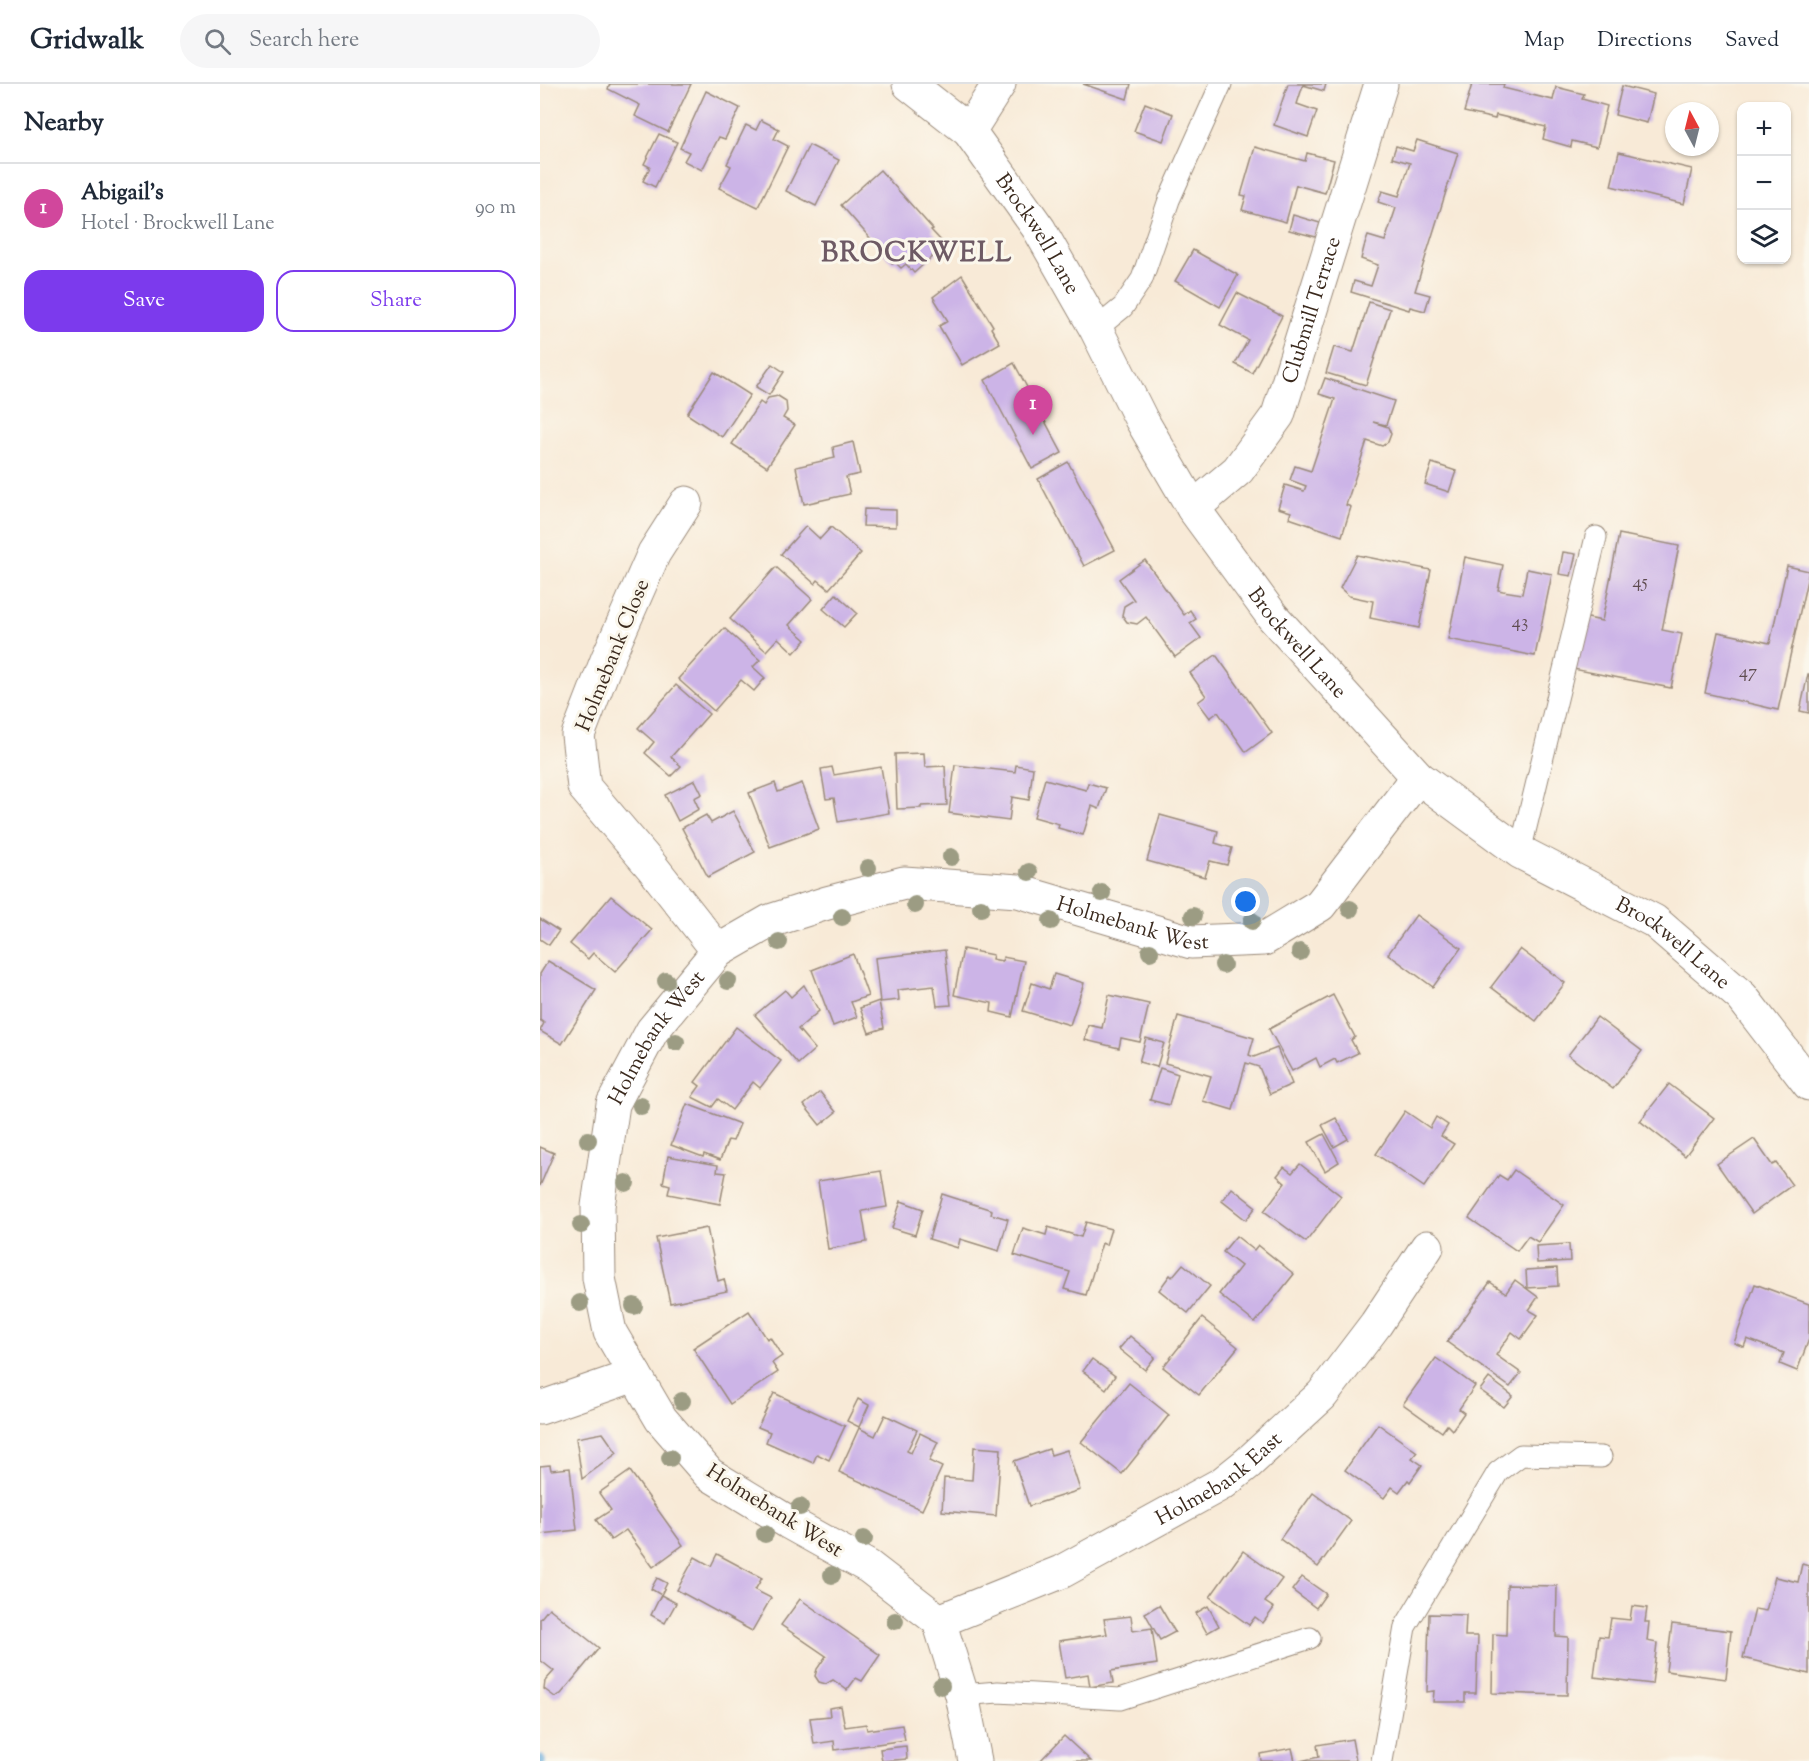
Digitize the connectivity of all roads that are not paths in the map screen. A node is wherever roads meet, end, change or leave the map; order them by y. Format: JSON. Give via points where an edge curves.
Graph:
{"nodes":[{"id":1,"x":909,"y":84,"type":"edge"},
{"id":2,"x":999,"y":84,"type":"edge"},
{"id":3,"x":1221,"y":84,"type":"edge"},
{"id":4,"x":1381,"y":84,"type":"edge"},
{"id":5,"x":969,"y":131,"type":"junction"},
{"id":6,"x":1096,"y":329,"type":"junction"},
{"id":7,"x":686,"y":503,"type":"dead end"},
{"id":8,"x":1193,"y":508,"type":"junction"},
{"id":9,"x":1596,"y":537,"type":"dead end"},
{"id":10,"x":1418,"y":777,"type":"junction"},
{"id":11,"x":1520,"y":852,"type":"junction"},
{"id":12,"x":718,"y":951,"type":"junction"},
{"id":13,"x":1809,"y":1084,"type":"edge"},
{"id":14,"x":1427,"y":1247,"type":"dead end"},
{"id":15,"x":635,"y":1375,"type":"junction"},
{"id":16,"x":540,"y":1408,"type":"edge"},
{"id":17,"x":1601,"y":1457,"type":"dead end"},
{"id":18,"x":939,"y":1622,"type":"junction"},
{"id":19,"x":1310,"y":1638,"type":"dead end"},
{"id":20,"x":962,"y":1695,"type":"junction"},
{"id":21,"x":975,"y":1761,"type":"edge"},
{"id":22,"x":1382,"y":1761,"type":"edge"}],
"edges":[{"from":1,"to":5,"type":"street","name":"Brockwell Lane"},
{"from":2,"to":5,"type":"street"},
{"from":3,"to":6,"type":"lane","via":[[1169,200],[1142,279],[1123,307]]},
{"from":4,"to":8,"type":"street","name":"Clubmill Terrace","via":[[1278,415],[1238,470]]},
{"from":5,"to":6,"type":"street","name":"Brockwell Lane","via":[[1039,229]]},
{"from":6,"to":8,"type":"street","name":"Brockwell Lane","via":[[1141,419]]},
{"from":7,"to":12,"type":"street","name":"Holmebank Close","via":[[654,553],[578,735],[584,787]]},
{"from":8,"to":10,"type":"street","name":"Brockwell Lane","via":[[1273,617]]},
{"from":9,"to":11,"type":"lane"},
{"from":10,"to":11,"type":"street","name":"Brockwell Lane"},
{"from":10,"to":12,"type":"street","name":"Holmebank West","via":[[1320,905],[1264,939],[1191,942],[1018,891],[904,883],[770,921]]},
{"from":11,"to":13,"type":"street","name":"Brockwell Lane","via":[[1654,921],[1742,998]]},
{"from":12,"to":15,"type":"street","name":"Holmebank West","via":[[652,1031],[614,1104],[598,1206],[599,1278],[610,1332]]},
{"from":14,"to":18,"type":"street","name":"Holmebank East","via":[[1322,1395],[1222,1483],[1061,1572]]},
{"from":15,"to":16,"type":"street"},
{"from":15,"to":18,"type":"street","name":"Holmebank West","via":[[662,1419],[709,1474],[869,1567]]},
{"from":17,"to":22,"type":"lane","via":[[1521,1455],[1498,1472],[1405,1627]]},
{"from":18,"to":20,"type":"street"},
{"from":19,"to":20,"type":"lane","via":[[1120,1699],[998,1692]]},
{"from":20,"to":21,"type":"street"}]}
